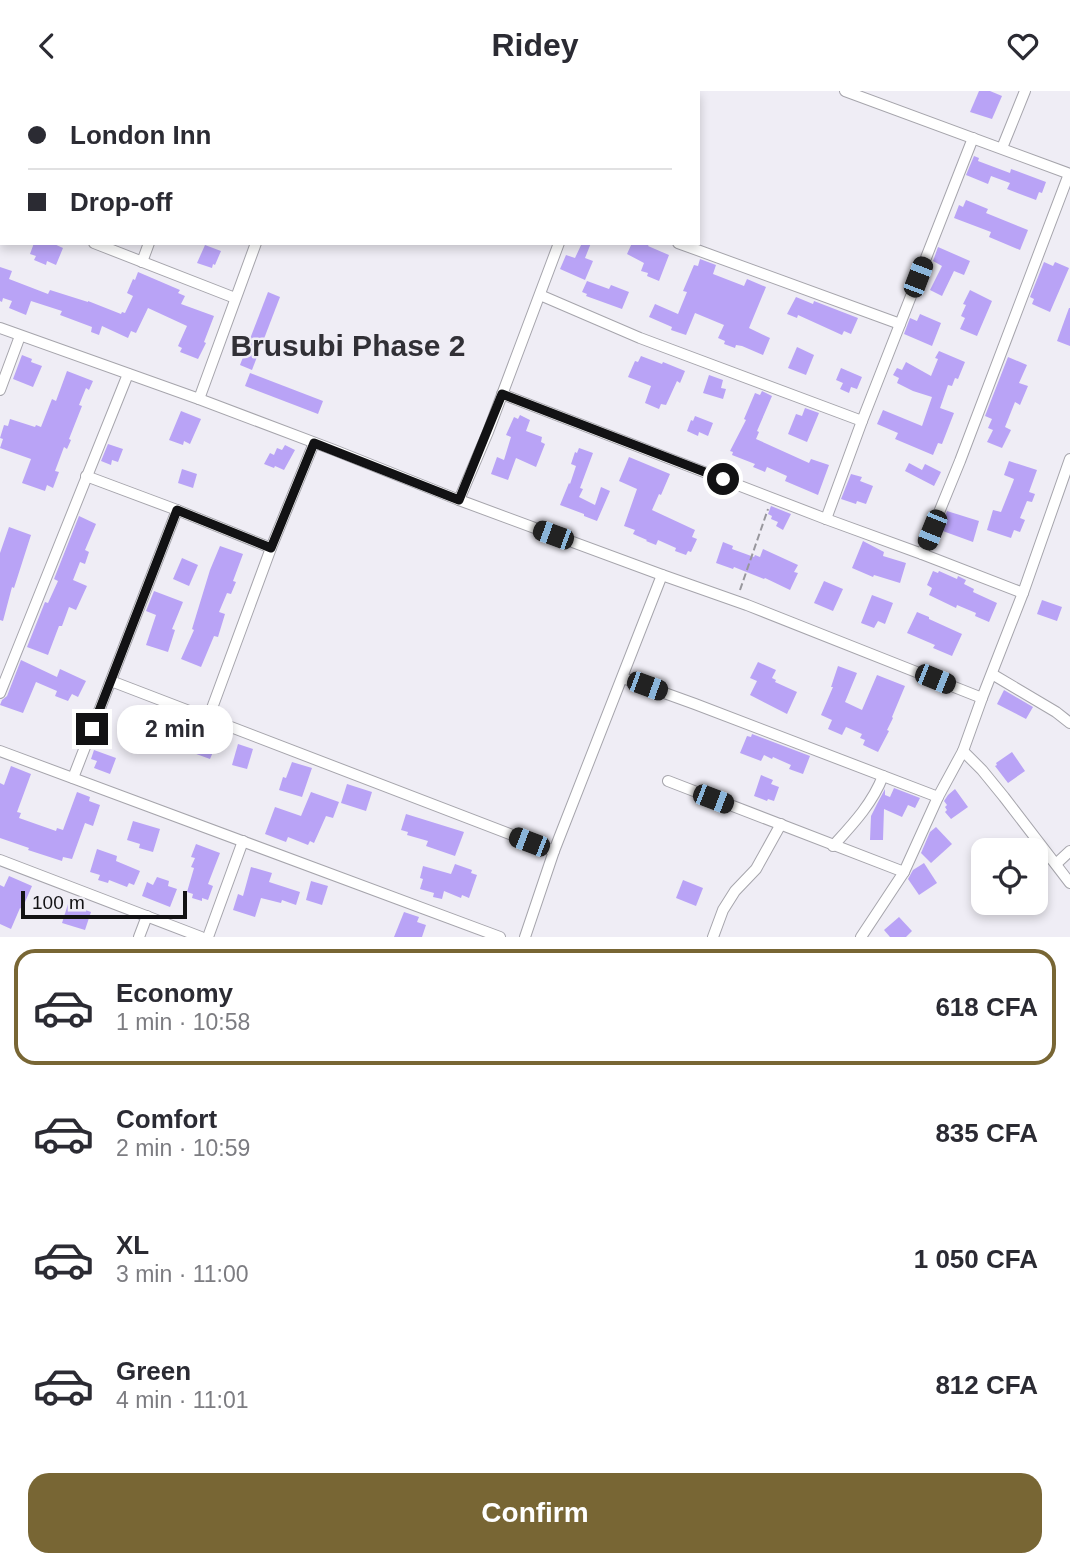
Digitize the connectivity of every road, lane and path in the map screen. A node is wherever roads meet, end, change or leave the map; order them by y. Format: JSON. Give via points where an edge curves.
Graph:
{"nodes":[{"id":1,"x":845,"y":91,"type":"edge"},
{"id":2,"x":1025,"y":91,"type":"edge"},
{"id":3,"x":973,"y":138,"type":"junction"},
{"id":4,"x":1002,"y":148,"type":"junction"},
{"id":5,"x":1070,"y":174,"type":"edge"},
{"id":6,"x":98,"y":245,"type":"edge"},
{"id":7,"x":148,"y":245,"type":"edge"},
{"id":8,"x":255,"y":245,"type":"edge"},
{"id":9,"x":558,"y":245,"type":"edge"},
{"id":10,"x":683,"y":245,"type":"edge"},
{"id":11,"x":142,"y":262,"type":"junction"},
{"id":12,"x":540,"y":295,"type":"junction"},
{"id":13,"x":235,"y":297,"type":"junction"},
{"id":14,"x":900,"y":324,"type":"junction"},
{"id":15,"x":0,"y":328,"type":"edge"},
{"id":16,"x":20,"y":336,"type":"junction"},
{"id":17,"x":128,"y":375,"type":"junction"},
{"id":18,"x":0,"y":390,"type":"edge"},
{"id":19,"x":502,"y":394,"type":"junction"},
{"id":20,"x":199,"y":399,"type":"junction"},
{"id":21,"x":862,"y":421,"type":"junction"},
{"id":22,"x":314,"y":443,"type":"junction"},
{"id":23,"x":1070,"y":459,"type":"edge"},
{"id":24,"x":86,"y":476,"type":"junction"},
{"id":25,"x":772,"y":498,"type":"junction"},
{"id":26,"x":459,"y":500,"type":"junction"},
{"id":27,"x":177,"y":510,"type":"junction"},
{"id":28,"x":827,"y":519,"type":"junction"},
{"id":29,"x":271,"y":548,"type":"junction"},
{"id":30,"x":922,"y":554,"type":"junction"},
{"id":31,"x":662,"y":575,"type":"junction"},
{"id":32,"x":1023,"y":593,"type":"junction"},
{"id":33,"x":736,"y":601,"type":"junction"},
{"id":34,"x":4,"y":673,"type":"edge"},
{"id":35,"x":992,"y":674,"type":"junction"},
{"id":36,"x":622,"y":678,"type":"junction"},
{"id":37,"x":111,"y":681,"type":"junction"},
{"id":38,"x":0,"y":693,"type":"edge"},
{"id":39,"x":982,"y":698,"type":"junction"},
{"id":40,"x":208,"y":719,"type":"junction"},
{"id":41,"x":1070,"y":723,"type":"edge"},
{"id":42,"x":0,"y":751,"type":"edge"},
{"id":43,"x":963,"y":751,"type":"junction"},
{"id":44,"x":883,"y":776,"type":"junction"},
{"id":45,"x":72,"y":778,"type":"junction"},
{"id":46,"x":668,"y":781,"type":"dead end"},
{"id":47,"x":937,"y":797,"type":"junction"},
{"id":48,"x":781,"y":824,"type":"junction"},
{"id":49,"x":243,"y":841,"type":"junction"},
{"id":50,"x":833,"y":846,"type":"junction"},
{"id":51,"x":554,"y":851,"type":"junction"},
{"id":52,"x":1070,"y":851,"type":"edge"},
{"id":53,"x":0,"y":860,"type":"edge"},
{"id":54,"x":1056,"y":864,"type":"junction"},
{"id":55,"x":904,"y":872,"type":"junction"},
{"id":56,"x":1070,"y":883,"type":"edge"},
{"id":57,"x":147,"y":916,"type":"junction"},
{"id":58,"x":139,"y":937,"type":"edge"},
{"id":59,"x":201,"y":937,"type":"edge"},
{"id":60,"x":208,"y":937,"type":"edge"},
{"id":61,"x":500,"y":937,"type":"edge"},
{"id":62,"x":525,"y":937,"type":"edge"},
{"id":63,"x":713,"y":937,"type":"edge"},
{"id":64,"x":861,"y":937,"type":"edge"}],
"edges":[{"from":1,"to":3,"type":"street"},
{"from":2,"to":4,"type":"street"},
{"from":3,"to":4,"type":"street"},
{"from":3,"to":14,"type":"street"},
{"from":4,"to":5,"type":"street"},
{"from":5,"to":30,"type":"street"},
{"from":6,"to":11,"type":"street"},
{"from":7,"to":11,"type":"street"},
{"from":8,"to":13,"type":"street"},
{"from":9,"to":12,"type":"street"},
{"from":10,"to":14,"type":"street"},
{"from":11,"to":13,"type":"street"},
{"from":12,"to":19,"type":"street"},
{"from":12,"to":21,"type":"street","via":[[640,338]]},
{"from":13,"to":20,"type":"street"},
{"from":14,"to":21,"type":"street"},
{"from":15,"to":16,"type":"street"},
{"from":16,"to":17,"type":"street"},
{"from":16,"to":18,"type":"street"},
{"from":17,"to":20,"type":"street"},
{"from":17,"to":24,"type":"street"},
{"from":19,"to":25,"type":"street"},
{"from":19,"to":26,"type":"street"},
{"from":20,"to":22,"type":"street"},
{"from":21,"to":28,"type":"street"},
{"from":22,"to":26,"type":"street"},
{"from":22,"to":29,"type":"street"},
{"from":23,"to":32,"type":"street"},
{"from":24,"to":27,"type":"street"},
{"from":24,"to":34,"type":"street"},
{"from":25,"to":28,"type":"street"},
{"from":25,"to":33,"type":"path"},
{"from":26,"to":31,"type":"street"},
{"from":27,"to":29,"type":"street"},
{"from":27,"to":37,"type":"street"},
{"from":28,"to":30,"type":"street"},
{"from":29,"to":40,"type":"street"},
{"from":30,"to":32,"type":"street"},
{"from":31,"to":33,"type":"street"},
{"from":31,"to":36,"type":"street"},
{"from":32,"to":35,"type":"street"},
{"from":33,"to":39,"type":"street"},
{"from":34,"to":38,"type":"street"},
{"from":35,"to":39,"type":"street"},
{"from":35,"to":41,"type":"street"},
{"from":36,"to":44,"type":"street"},
{"from":36,"to":51,"type":"street"},
{"from":37,"to":40,"type":"street"},
{"from":37,"to":45,"type":"street"},
{"from":39,"to":43,"type":"street"},
{"from":40,"to":51,"type":"street"},
{"from":42,"to":45,"type":"street"},
{"from":43,"to":47,"type":"street"},
{"from":43,"to":54,"type":"street"},
{"from":44,"to":47,"type":"street"},
{"from":44,"to":50,"type":"street","via":[[859,817]]},
{"from":45,"to":49,"type":"street"},
{"from":46,"to":48,"type":"street"},
{"from":47,"to":55,"type":"street"},
{"from":48,"to":50,"type":"street"},
{"from":48,"to":63,"type":"street","via":[[756,869],[723,910]]},
{"from":49,"to":60,"type":"street"},
{"from":49,"to":61,"type":"street"},
{"from":50,"to":55,"type":"street"},
{"from":51,"to":62,"type":"street"},
{"from":52,"to":54,"type":"street"},
{"from":53,"to":57,"type":"street"},
{"from":54,"to":56,"type":"street"},
{"from":55,"to":64,"type":"street"},
{"from":57,"to":58,"type":"street"},
{"from":57,"to":59,"type":"street"}]}
